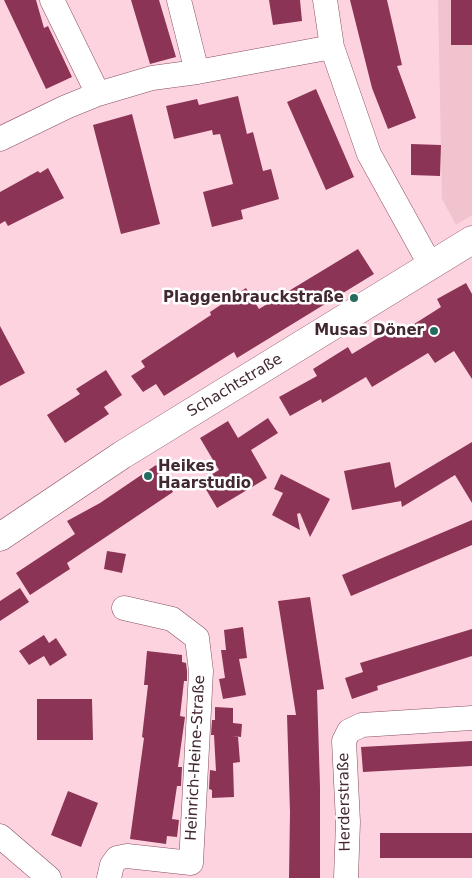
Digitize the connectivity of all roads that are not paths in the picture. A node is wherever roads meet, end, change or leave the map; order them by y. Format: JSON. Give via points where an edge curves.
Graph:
{"nodes":[{"id":1,"x":52,"y":0,"type":"edge"},
{"id":2,"x":179,"y":0,"type":"edge"},
{"id":3,"x":325,"y":0,"type":"edge"},
{"id":4,"x":332,"y":47,"type":"junction"},
{"id":5,"x":198,"y":72,"type":"junction"},
{"id":6,"x":98,"y":94,"type":"junction"},
{"id":7,"x":2,"y":135,"type":"edge"},
{"id":8,"x":472,"y":240,"type":"edge"},
{"id":9,"x":431,"y":266,"type":"junction"},
{"id":10,"x":0,"y":537,"type":"edge"},
{"id":11,"x":124,"y":608,"type":"dead end"},
{"id":12,"x":472,"y":718,"type":"edge"},
{"id":13,"x":0,"y":836,"type":"edge"},
{"id":14,"x":49,"y":878,"type":"edge"},
{"id":15,"x":108,"y":878,"type":"edge"},
{"id":16,"x":346,"y":878,"type":"edge"}],
"edges":[{"from":1,"to":6,"type":"street"},
{"from":2,"to":5,"type":"street"},
{"from":3,"to":4,"type":"street"},
{"from":4,"to":5,"type":"street"},
{"from":4,"to":9,"type":"street","via":[[369,154]]},
{"from":5,"to":6,"type":"street","via":[[152,78]]},
{"from":6,"to":7,"type":"street"},
{"from":8,"to":9,"type":"street","name":"Schachtstraße"},
{"from":9,"to":10,"type":"street","name":"Schachtstraße","via":[[122,455]]},
{"from":11,"to":15,"type":"street","name":"Heinrich-Heine-Straße","via":[[172,619],[197,638],[201,671],[192,844],[190,863],[127,856],[117,858]]},
{"from":12,"to":16,"type":"street","name":"Herderstraße","via":[[362,725],[349,731],[344,741],[348,822]]},
{"from":13,"to":14,"type":"street"}]}
